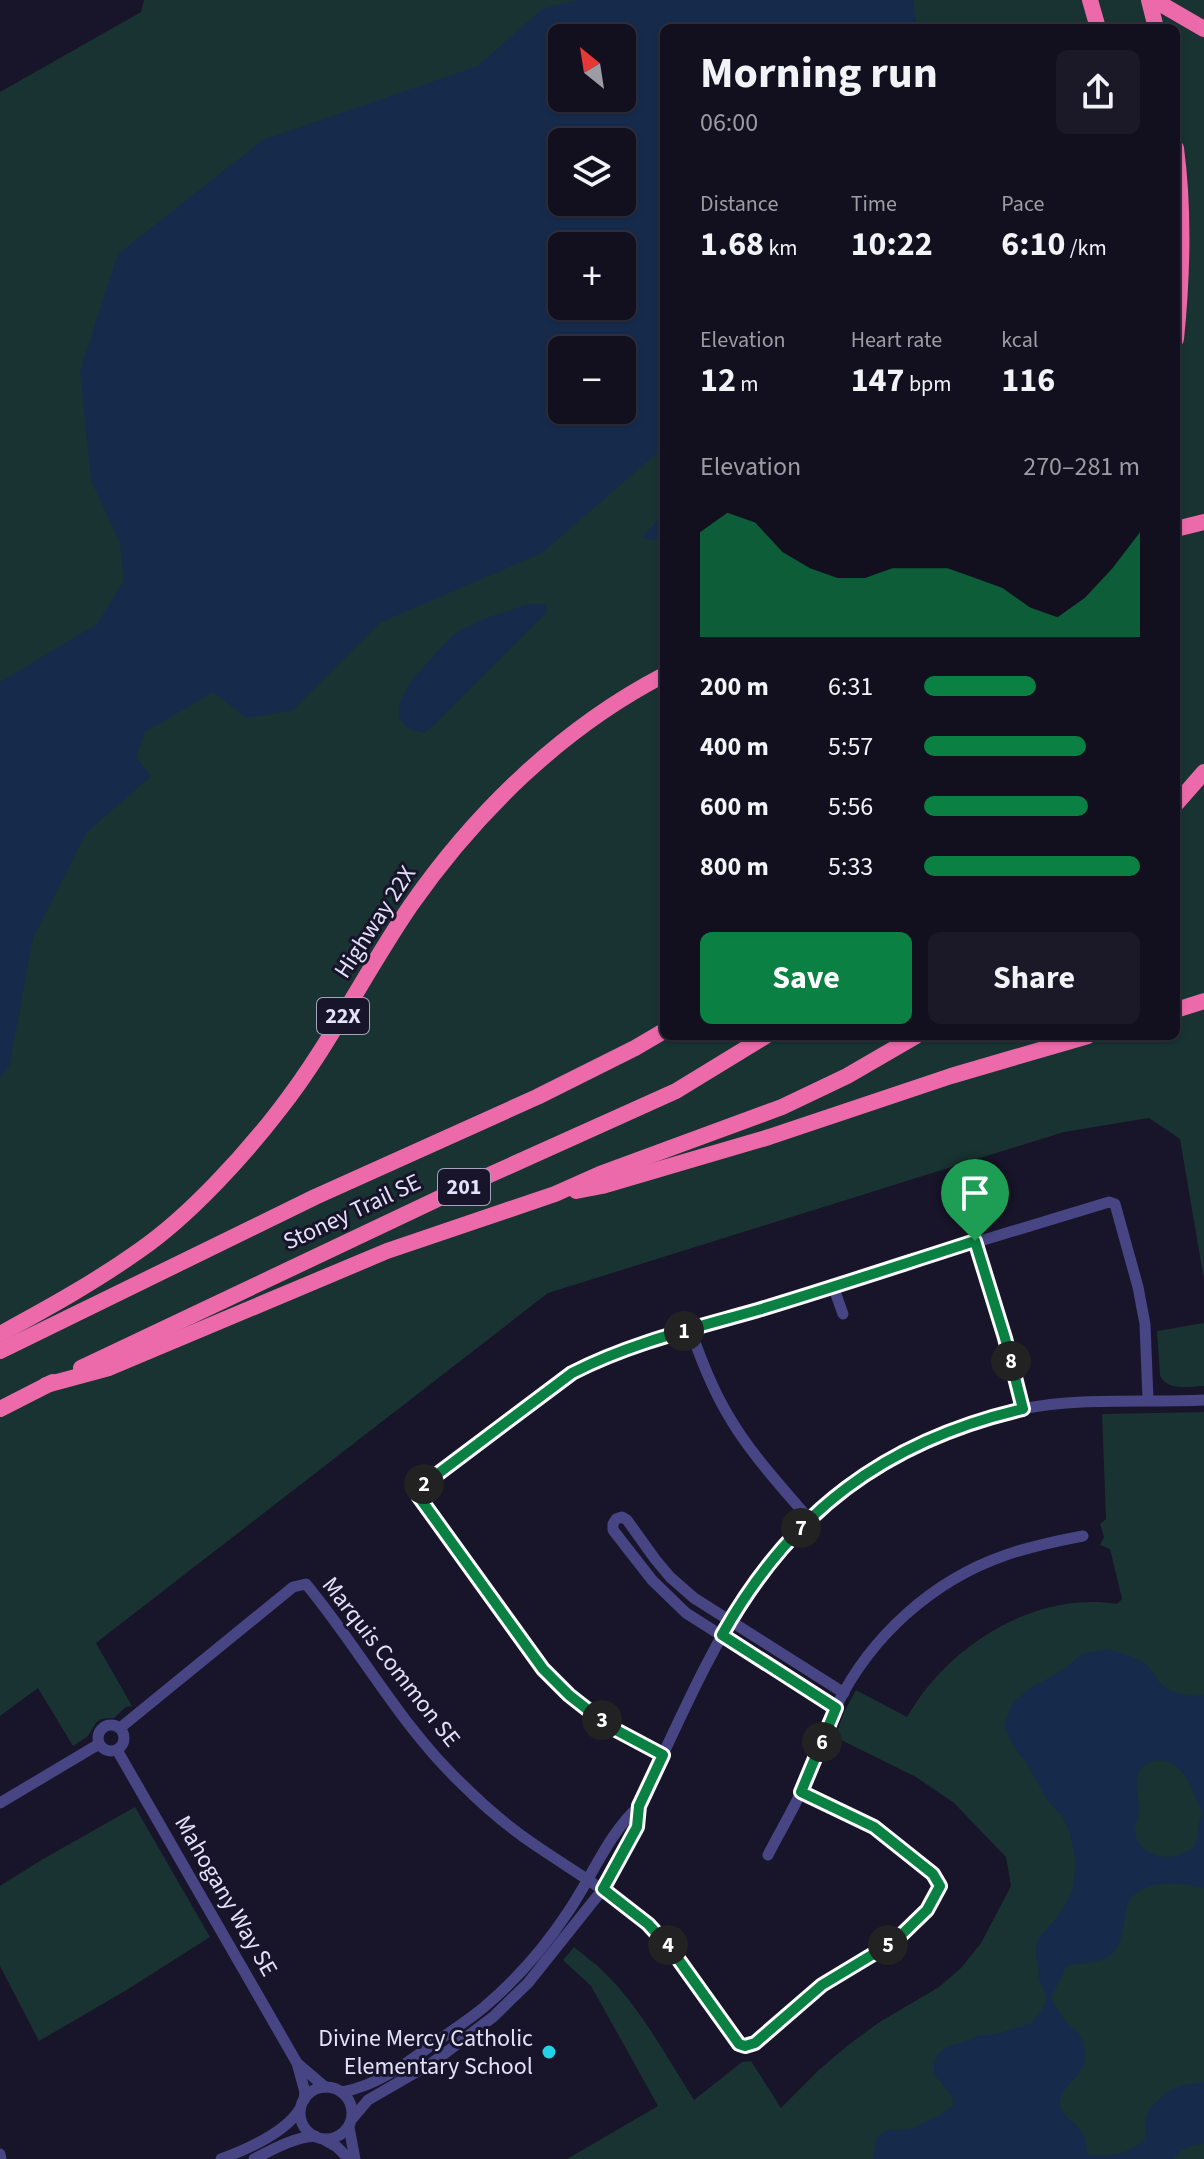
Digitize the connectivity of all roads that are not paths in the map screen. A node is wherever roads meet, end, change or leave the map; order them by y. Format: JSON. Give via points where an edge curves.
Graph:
{"nodes":[{"id":1,"x":1090,"y":0,"type":"edge"},
{"id":2,"x":1152,"y":0,"type":"edge"},
{"id":3,"x":1097,"y":24,"type":"edge"},
{"id":4,"x":1155,"y":24,"type":"edge"},
{"id":5,"x":1204,"y":29,"type":"edge"},
{"id":6,"x":1204,"y":522,"type":"edge"},
{"id":7,"x":1180,"y":528,"type":"edge"},
{"id":8,"x":660,"y":677,"type":"edge"},
{"id":9,"x":1204,"y":772,"type":"edge"},
{"id":10,"x":1180,"y":799,"type":"edge"},
{"id":11,"x":1204,"y":1001,"type":"edge"},
{"id":12,"x":1180,"y":1009,"type":"edge"},
{"id":13,"x":660,"y":1033,"type":"edge"},
{"id":14,"x":759,"y":1040,"type":"edge"},
{"id":15,"x":909,"y":1040,"type":"edge"},
{"id":16,"x":1074,"y":1040,"type":"edge"},
{"id":17,"x":555,"y":1194,"type":"junction"},
{"id":18,"x":975,"y":1241,"type":"junction"},
{"id":19,"x":833,"y":1286,"type":"junction"},
{"id":20,"x":843,"y":1314,"type":"dead end"},
{"id":21,"x":690,"y":1329,"type":"junction"},
{"id":22,"x":0,"y":1334,"type":"edge"},
{"id":23,"x":0,"y":1351,"type":"edge"},
{"id":24,"x":46,"y":1385,"type":"junction"},
{"id":25,"x":1148,"y":1400,"type":"junction"},
{"id":26,"x":1204,"y":1400,"type":"edge"},
{"id":27,"x":0,"y":1409,"type":"edge"},
{"id":28,"x":1023,"y":1409,"type":"junction"},
{"id":29,"x":809,"y":1519,"type":"junction"},
{"id":30,"x":1083,"y":1536,"type":"dead end"},
{"id":31,"x":730,"y":1621,"type":"junction"},
{"id":32,"x":722,"y":1635,"type":"junction"},
{"id":33,"x":844,"y":1693,"type":"junction"},
{"id":34,"x":836,"y":1708,"type":"junction"},
{"id":35,"x":120,"y":1728,"type":"junction"},
{"id":36,"x":99,"y":1744,"type":"junction"},
{"id":37,"x":117,"y":1750,"type":"junction"},
{"id":38,"x":663,"y":1755,"type":"junction"},
{"id":39,"x":801,"y":1792,"type":"junction"},
{"id":40,"x":0,"y":1803,"type":"edge"},
{"id":41,"x":639,"y":1806,"type":"junction"},
{"id":42,"x":768,"y":1855,"type":"dead end"},
{"id":43,"x":589,"y":1880,"type":"junction"},
{"id":44,"x":603,"y":1889,"type":"junction"},
{"id":45,"x":297,"y":2063,"type":"junction"},
{"id":46,"x":325,"y":2087,"type":"junction"},
{"id":47,"x":342,"y":2092,"type":"junction"},
{"id":48,"x":302,"y":2105,"type":"junction"},
{"id":49,"x":350,"y":2123,"type":"junction"},
{"id":50,"x":319,"y":2138,"type":"junction"},
{"id":51,"x":221,"y":2159,"type":"edge"},
{"id":52,"x":254,"y":2159,"type":"edge"},
{"id":53,"x":349,"y":2159,"type":"edge"},
{"id":54,"x":355,"y":2159,"type":"edge"}],
"edges":[{"from":1,"to":3,"type":"highway"},
{"from":2,"to":4,"type":"highway"},
{"from":2,"to":5,"type":"highway"},
{"from":6,"to":7,"type":"highway"},
{"from":8,"to":22,"type":"highway","name":"Highway 22X","number":"22X","via":[[596,716],[533,766],[473,826],[411,905],[280,1109],[190,1209],[142,1249]]},
{"from":9,"to":10,"type":"highway"},
{"from":11,"to":12,"type":"highway"},
{"from":13,"to":23,"type":"highway","name":"Stoney Trail SE","number":"201","via":[[537,1097],[315,1197]]},
{"from":14,"to":24,"type":"highway","name":"Stoney Trail SE","number":"201","via":[[676,1091]]},
{"from":15,"to":17,"type":"highway","via":[[782,1107]]},
{"from":16,"to":17,"type":"highway","via":[[754,1142],[602,1186]]},
{"from":17,"to":24,"type":"highway","via":[[387,1251],[109,1368]]},
{"from":18,"to":19,"type":"street"},
{"from":18,"to":25,"type":"street","via":[[1115,1204],[1145,1324]]},
{"from":18,"to":28,"type":"street"},
{"from":19,"to":20,"type":"street"},
{"from":19,"to":21,"type":"street"},
{"from":21,"to":29,"type":"street","via":[[728,1416]]},
{"from":21,"to":38,"type":"street","via":[[572,1373],[423,1485],[419,1497],[543,1669],[597,1717]]},
{"from":24,"to":27,"type":"highway","name":"Stoney Trail SE","number":"201"},
{"from":25,"to":26,"type":"street"},
{"from":25,"to":28,"type":"street"},
{"from":28,"to":29,"type":"street","via":[[966,1424],[910,1448],[857,1480]]},
{"from":29,"to":31,"type":"street","via":[[761,1572]]},
{"from":30,"to":33,"type":"street","via":[[1005,1555],[942,1586],[885,1636]]},
{"from":31,"to":32,"type":"street"},
{"from":31,"to":32,"type":"street","via":[[678,1585],[627,1520],[616,1519],[613,1530],[652,1580],[686,1613]]},
{"from":31,"to":33,"type":"street"},
{"from":32,"to":34,"type":"street"},
{"from":32,"to":38,"type":"street"},
{"from":33,"to":34,"type":"street"},
{"from":34,"to":39,"type":"street"},
{"from":35,"to":36,"type":"street","via":[[105,1726]]},
{"from":35,"to":37,"type":"street","via":[[124,1740]]},
{"from":35,"to":43,"type":"street","name":"Marquis Common SE","via":[[293,1587],[306,1584],[419,1737],[460,1783],[528,1841]]},
{"from":36,"to":37,"type":"street"},
{"from":36,"to":40,"type":"street"},
{"from":37,"to":45,"type":"street","name":"Mahogany Way SE"},
{"from":38,"to":41,"type":"street"},
{"from":39,"to":42,"type":"street"},
{"from":39,"to":44,"type":"street","via":[[874,1827],[933,1874],[940,1886],[927,1910],[895,1941],[822,1985],[755,2043],[739,2044],[671,1949]]},
{"from":41,"to":43,"type":"street","via":[[623,1821]]},
{"from":41,"to":44,"type":"street","via":[[637,1827]]},
{"from":43,"to":44,"type":"street"},
{"from":43,"to":47,"type":"street","via":[[539,1950],[482,2008],[392,2072]]},
{"from":44,"to":49,"type":"street","via":[[549,1959],[493,2017],[432,2063],[368,2100]]},
{"from":45,"to":46,"type":"street","name":"Mahogany Way SE"},
{"from":45,"to":48,"type":"street","name":"Mahogany Way SE","via":[[305,2092]]},
{"from":46,"to":47,"type":"street"},
{"from":46,"to":48,"type":"street","via":[[309,2093]]},
{"from":47,"to":49,"type":"street","via":[[351,2104]]},
{"from":48,"to":50,"type":"street","via":[[302,2122]]},
{"from":48,"to":51,"type":"street","via":[[284,2128]]},
{"from":49,"to":50,"type":"street","via":[[338,2137]]},
{"from":49,"to":54,"type":"street"},
{"from":50,"to":52,"type":"street","via":[[303,2137]]},
{"from":50,"to":53,"type":"street"}]}
